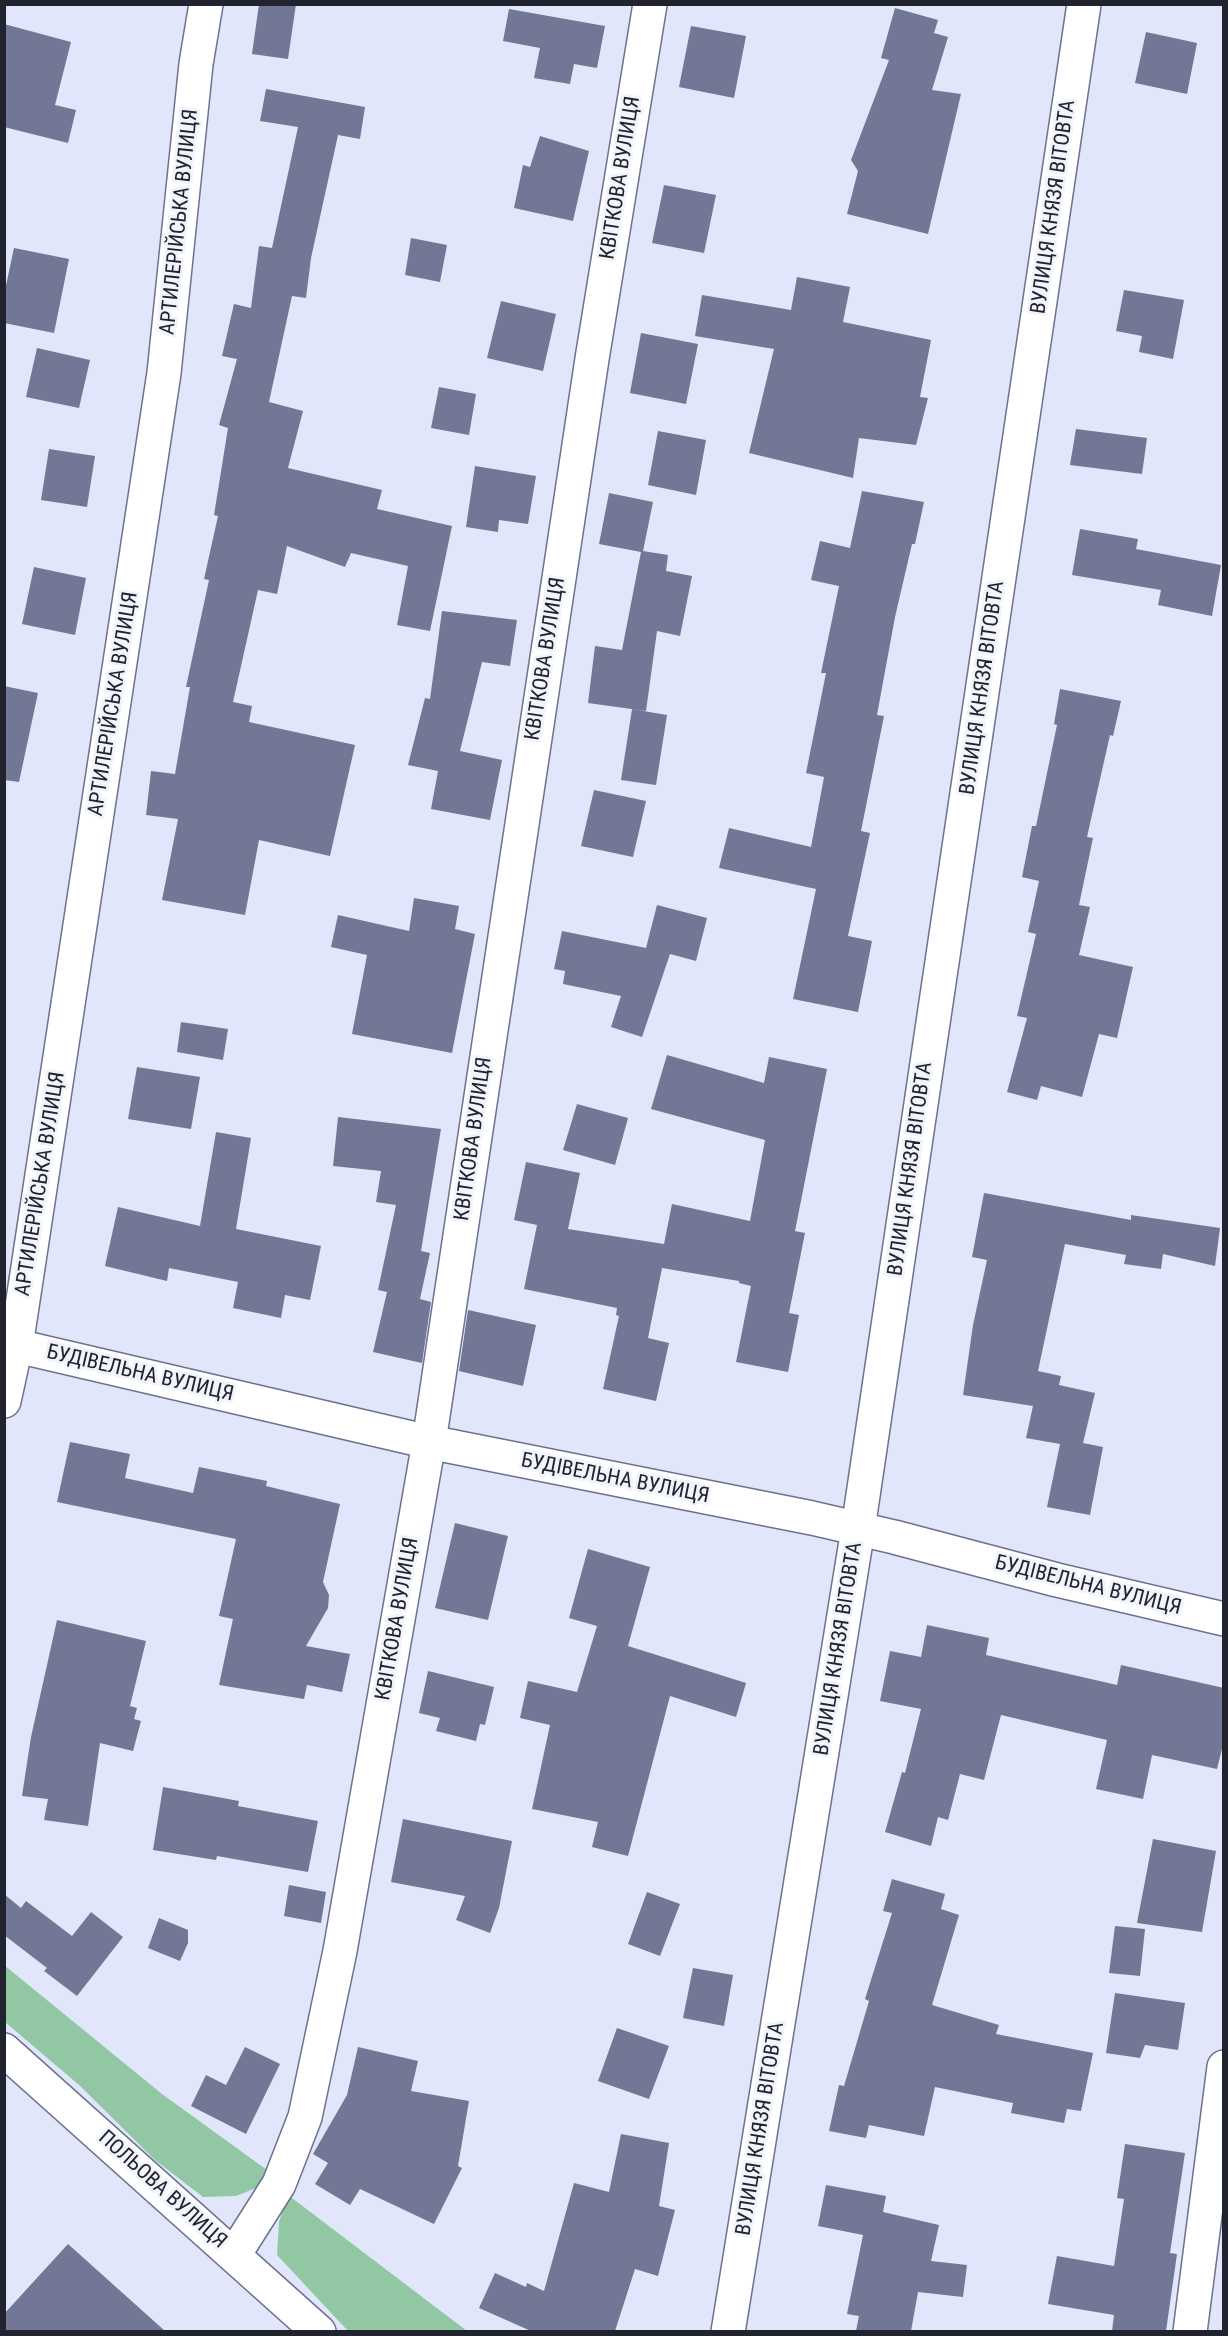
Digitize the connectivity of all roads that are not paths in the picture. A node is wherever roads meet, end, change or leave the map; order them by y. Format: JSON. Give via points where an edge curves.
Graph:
{"nodes":[{"id":1,"x":206,"y":4,"type":"edge"},
{"id":2,"x":650,"y":4,"type":"edge"},
{"id":3,"x":1084,"y":4,"type":"edge"},
{"id":4,"x":10,"y":1344,"type":"edge"},
{"id":5,"x":4,"y":1401,"type":"edge"},
{"id":6,"x":429,"y":1442,"type":"junction"},
{"id":7,"x":858,"y":1529,"type":"junction"},
{"id":8,"x":1224,"y":1619,"type":"edge"},
{"id":9,"x":10,"y":2065,"type":"edge"},
{"id":10,"x":1224,"y":2067,"type":"edge"},
{"id":11,"x":234,"y":2255,"type":"junction"},
{"id":12,"x":304,"y":2327,"type":"edge"},
{"id":13,"x":728,"y":2331,"type":"edge"},
{"id":14,"x":1191,"y":2331,"type":"edge"}],
"edges":[{"from":1,"to":4,"type":"street","name":"АРТИЛЕРІЙСЬКА ВУЛИЦЯ","via":[[196,64],[164,373]]},
{"from":2,"to":6,"type":"street","name":"КВІТКОВА ВУЛИЦЯ","via":[[590,371]]},
{"from":3,"to":7,"type":"street","name":"ВУЛИЦЯ КНЯЗЯ ВІТОВТА"},
{"from":4,"to":5,"type":"street","name":"АРТИЛЕРІЙСЬКА ВУЛИЦЯ"},
{"from":4,"to":6,"type":"street","name":"БУДІВЕЛЬНА ВУЛИЦЯ"},
{"from":6,"to":7,"type":"street","name":"БУДІВЕЛЬНА ВУЛИЦЯ"},
{"from":6,"to":11,"type":"street","name":"КВІТКОВА ВУЛИЦЯ","via":[[340,1951],[305,2117],[279,2184]]},
{"from":7,"to":8,"type":"street","name":"БУДІВЕЛЬНА ВУЛИЦЯ"},
{"from":7,"to":13,"type":"street","name":"ВУЛИЦЯ КНЯЗЯ ВІТОВТА"},
{"from":9,"to":11,"type":"street","name":"ПОЛЬОВА ВУЛИЦЯ"},
{"from":10,"to":14,"type":"street"},
{"from":11,"to":12,"type":"street","name":"ПОЛЬОВА ВУЛИЦЯ"}]}
